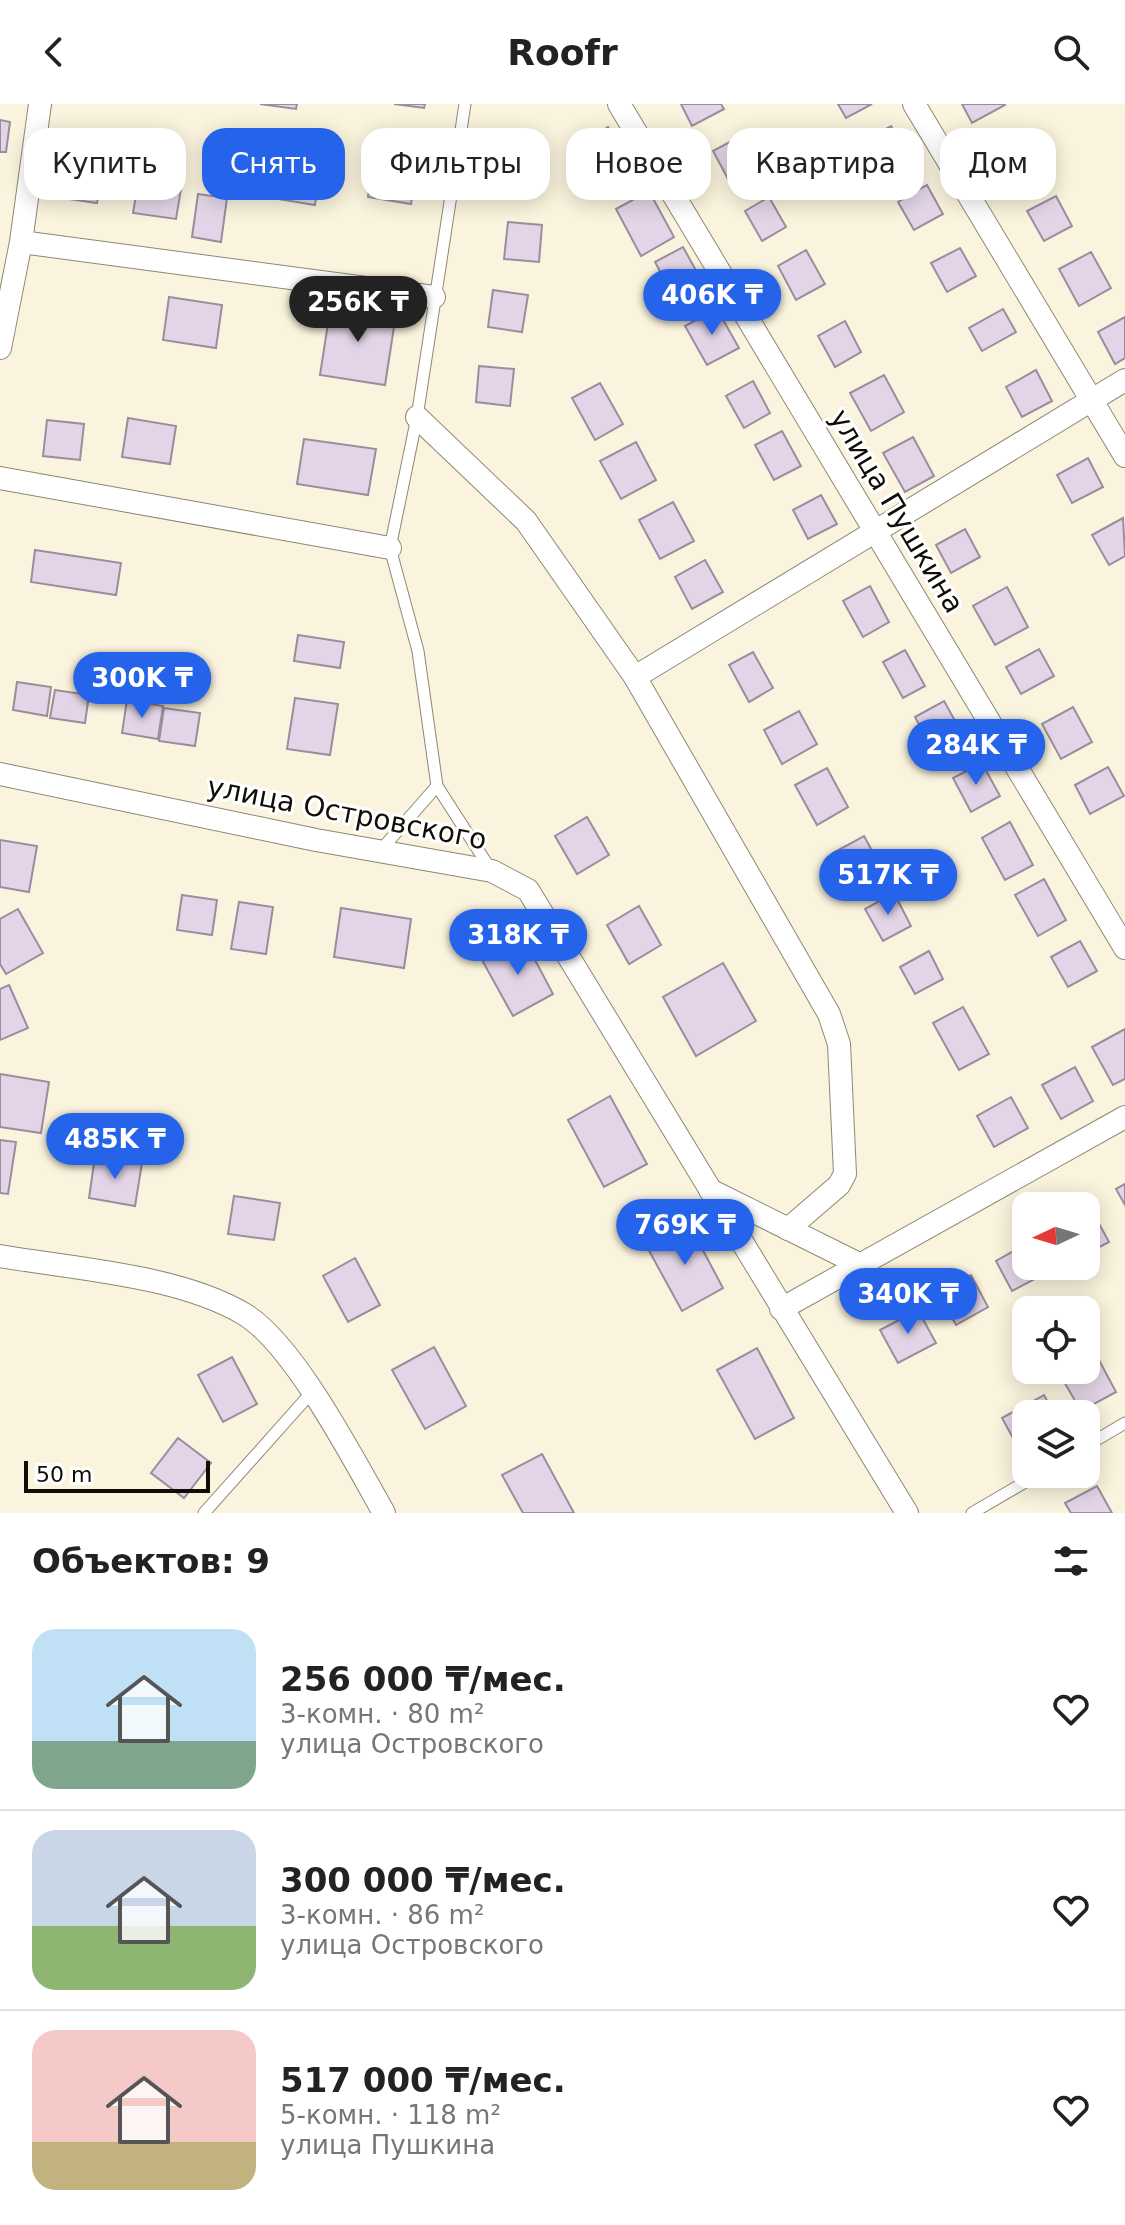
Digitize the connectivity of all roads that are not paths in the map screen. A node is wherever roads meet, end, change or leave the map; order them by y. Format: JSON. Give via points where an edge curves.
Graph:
{"nodes":[{"id":1,"x":40,"y":104,"type":"edge"},
{"id":2,"x":465,"y":104,"type":"edge"},
{"id":3,"x":619,"y":104,"type":"edge"},
{"id":4,"x":914,"y":104,"type":"edge"},
{"id":5,"x":21,"y":242,"type":"junction"},
{"id":6,"x":434,"y":297,"type":"junction"},
{"id":7,"x":0,"y":348,"type":"edge"},
{"id":8,"x":1125,"y":380,"type":"edge"},
{"id":9,"x":1091,"y":399,"type":"junction"},
{"id":10,"x":417,"y":417,"type":"junction"},
{"id":11,"x":1125,"y":456,"type":"edge"},
{"id":12,"x":0,"y":478,"type":"edge"},
{"id":13,"x":876,"y":534,"type":"junction"},
{"id":14,"x":390,"y":548,"type":"junction"},
{"id":15,"x":635,"y":677,"type":"junction"},
{"id":16,"x":0,"y":774,"type":"edge"},
{"id":17,"x":437,"y":786,"type":"junction"},
{"id":18,"x":380,"y":851,"type":"junction"},
{"id":19,"x":492,"y":871,"type":"junction"},
{"id":20,"x":1125,"y":948,"type":"edge"},
{"id":21,"x":1125,"y":1117,"type":"edge"},
{"id":22,"x":709,"y":1189,"type":"junction"},
{"id":23,"x":788,"y":1229,"type":"junction"},
{"id":24,"x":0,"y":1256,"type":"edge"},
{"id":25,"x":863,"y":1266,"type":"junction"},
{"id":26,"x":781,"y":1309,"type":"junction"},
{"id":27,"x":311,"y":1393,"type":"junction"},
{"id":28,"x":1125,"y":1423,"type":"edge"},
{"id":29,"x":1100,"y":1438,"type":"edge"},
{"id":30,"x":1015,"y":1488,"type":"edge"},
{"id":31,"x":204,"y":1513,"type":"edge"},
{"id":32,"x":384,"y":1513,"type":"edge"},
{"id":33,"x":907,"y":1513,"type":"edge"},
{"id":34,"x":972,"y":1513,"type":"edge"}],
"edges":[{"from":1,"to":5,"type":"street"},
{"from":2,"to":6,"type":"lane"},
{"from":3,"to":13,"type":"street","name":"улица Пушкина"},
{"from":4,"to":9,"type":"street"},
{"from":5,"to":6,"type":"street"},
{"from":5,"to":7,"type":"street"},
{"from":6,"to":10,"type":"lane"},
{"from":8,"to":9,"type":"street"},
{"from":9,"to":11,"type":"street"},
{"from":9,"to":13,"type":"street"},
{"from":10,"to":14,"type":"lane"},
{"from":10,"to":15,"type":"street","via":[[526,521]]},
{"from":12,"to":14,"type":"street"},
{"from":13,"to":15,"type":"street"},
{"from":13,"to":20,"type":"street","name":"улица Пушкина"},
{"from":14,"to":17,"type":"lane","via":[[418,651]]},
{"from":15,"to":23,"type":"street","via":[[829,1014],[839,1044],[845,1174]]},
{"from":16,"to":18,"type":"street","name":"улица Островского"},
{"from":17,"to":18,"type":"lane"},
{"from":17,"to":19,"type":"lane"},
{"from":18,"to":19,"type":"street","name":"улица Островского"},
{"from":19,"to":22,"type":"street","name":"улица Островского","via":[[528,890]]},
{"from":21,"to":25,"type":"street"},
{"from":22,"to":23,"type":"street"},
{"from":22,"to":26,"type":"street","name":"улица Островского"},
{"from":23,"to":25,"type":"street"},
{"from":24,"to":27,"type":"street","via":[[207,1297],[245,1315],[271,1338]]},
{"from":25,"to":26,"type":"street"},
{"from":26,"to":33,"type":"street","name":"улица Островского"},
{"from":27,"to":31,"type":"lane"},
{"from":27,"to":32,"type":"street"},
{"from":28,"to":29,"type":"lane"},
{"from":30,"to":34,"type":"lane"}]}
